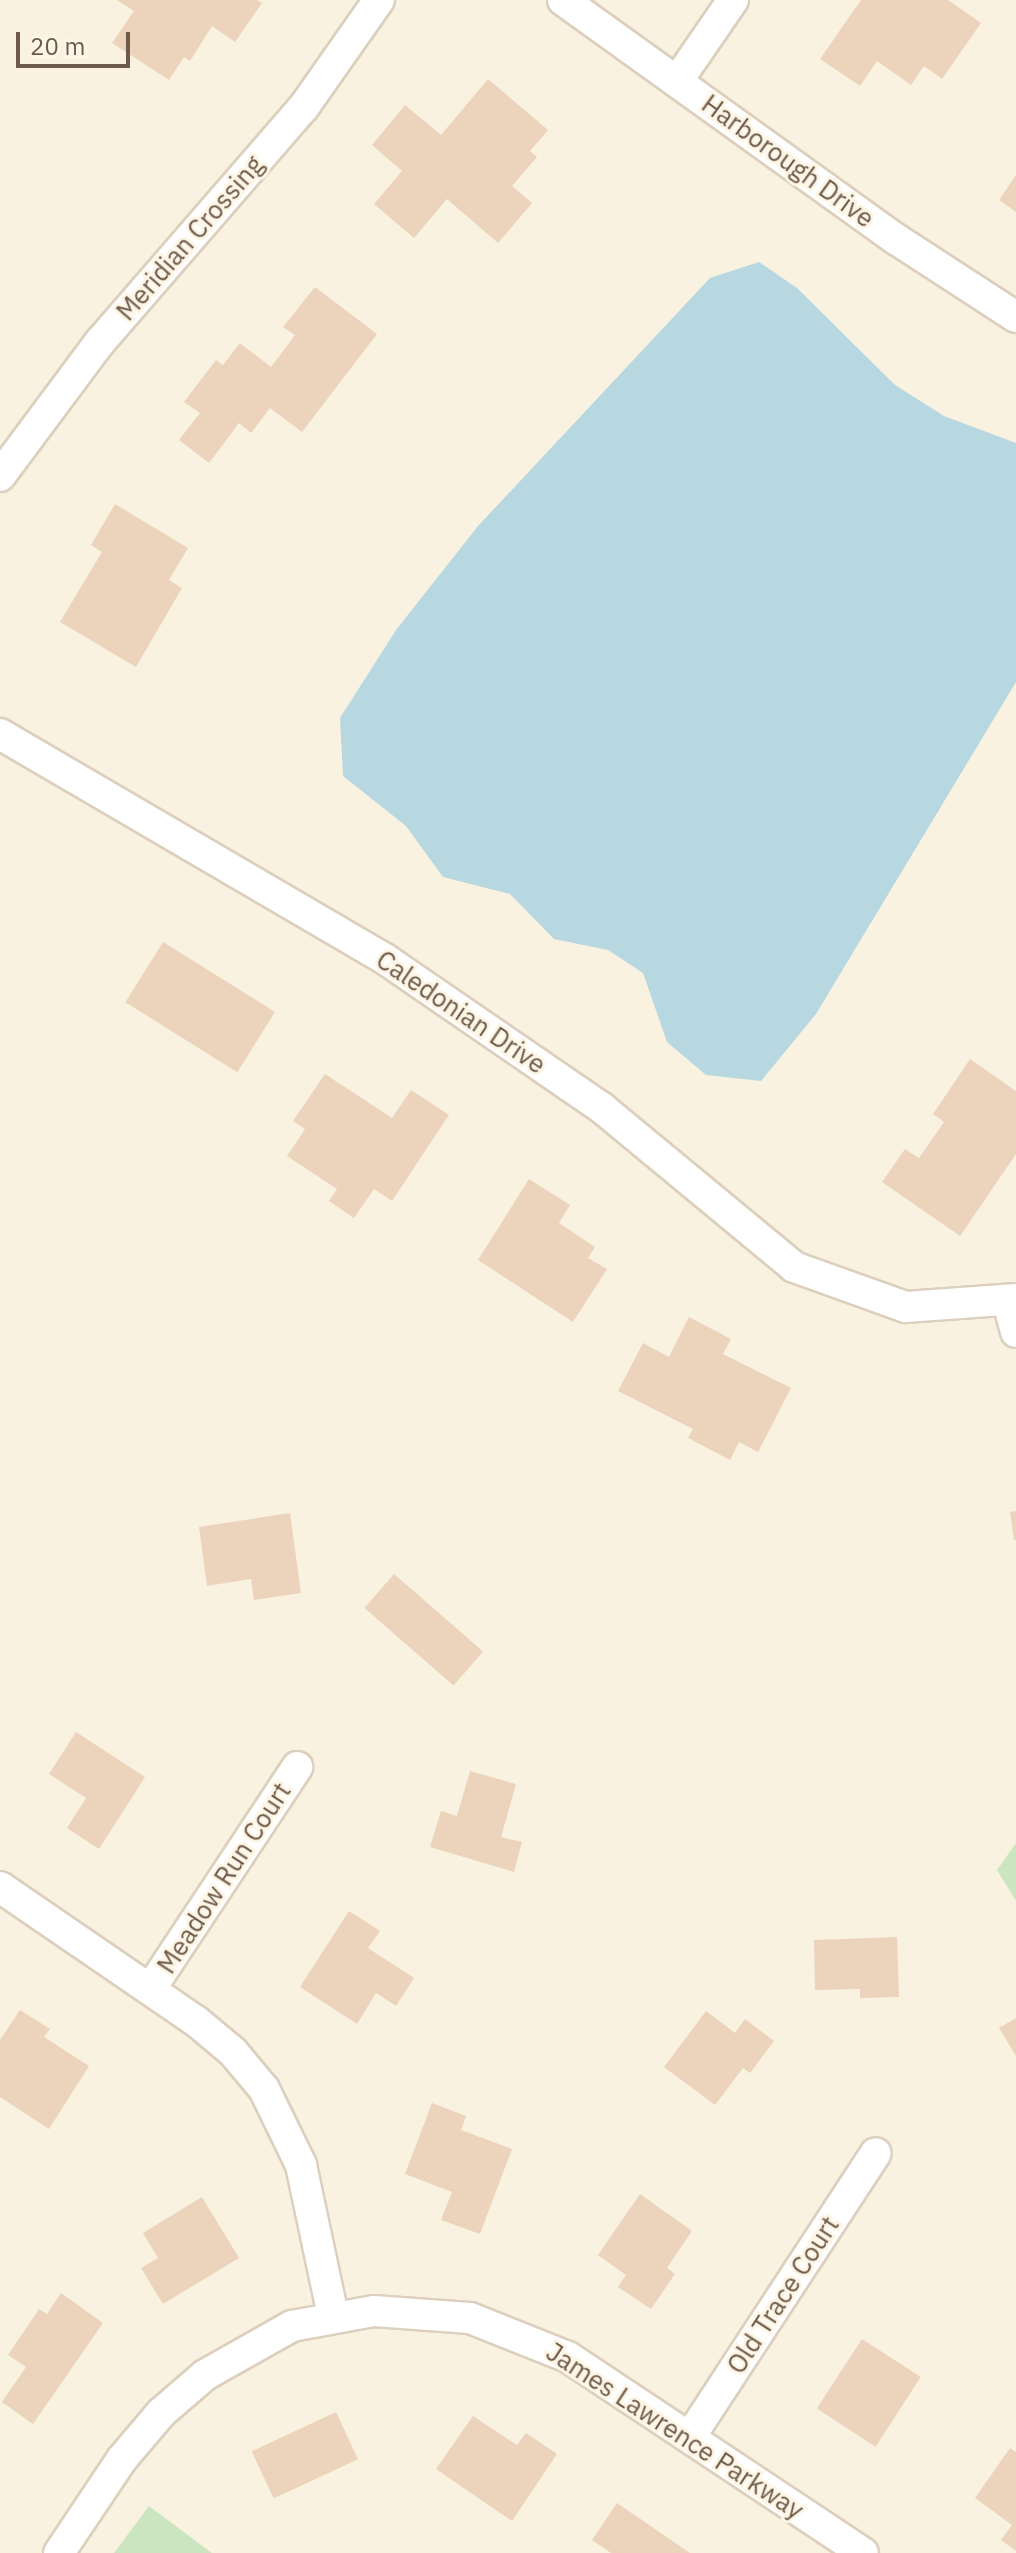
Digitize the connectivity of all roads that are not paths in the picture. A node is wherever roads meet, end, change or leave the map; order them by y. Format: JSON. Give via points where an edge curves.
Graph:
{"nodes":[{"id":1,"x":379,"y":0,"type":"edge"},
{"id":2,"x":563,"y":0,"type":"edge"},
{"id":3,"x":733,"y":0,"type":"edge"},
{"id":4,"x":678,"y":80,"type":"junction"},
{"id":5,"x":1016,"y":317,"type":"edge"},
{"id":6,"x":0,"y":476,"type":"edge"},
{"id":7,"x":0,"y":734,"type":"edge"},
{"id":8,"x":1012,"y":1300,"type":"edge"},
{"id":9,"x":1016,"y":1332,"type":"edge"},
{"id":10,"x":297,"y":1767,"type":"dead end"},
{"id":11,"x":0,"y":1887,"type":"edge"},
{"id":12,"x":151,"y":1988,"type":"junction"},
{"id":13,"x":876,"y":2153,"type":"dead end"},
{"id":14,"x":333,"y":2315,"type":"junction"},
{"id":15,"x":690,"y":2437,"type":"junction"},
{"id":16,"x":59,"y":2553,"type":"edge"},
{"id":17,"x":863,"y":2553,"type":"edge"}],
"edges":[{"from":1,"to":6,"type":"street","name":"Meridian Crossing","via":[[303,108],[100,342]]},
{"from":2,"to":4,"type":"street","name":"Harborough Drive"},
{"from":3,"to":4,"type":"street"},
{"from":4,"to":5,"type":"street","name":"Harborough Drive","via":[[896,239]]},
{"from":7,"to":8,"type":"street","name":"Caledonian Drive","via":[[385,959],[602,1108],[794,1267],[906,1307]]},
{"from":8,"to":9,"type":"street"},
{"from":10,"to":12,"type":"street","name":"Meadow Run Court"},
{"from":11,"to":12,"type":"street"},
{"from":12,"to":14,"type":"street","via":[[233,2052],[286,2126],[301,2165]]},
{"from":13,"to":15,"type":"street","name":"Old Trace Court"},
{"from":14,"to":15,"type":"street","name":"James Lawrence Parkway","via":[[421,2312],[470,2318],[519,2334],[568,2357]]},
{"from":14,"to":16,"type":"street","name":"James Lawrence Parkway","via":[[292,2326],[205,2375],[161,2413],[122,2459]]},
{"from":15,"to":17,"type":"street","name":"James Lawrence Parkway"}]}
